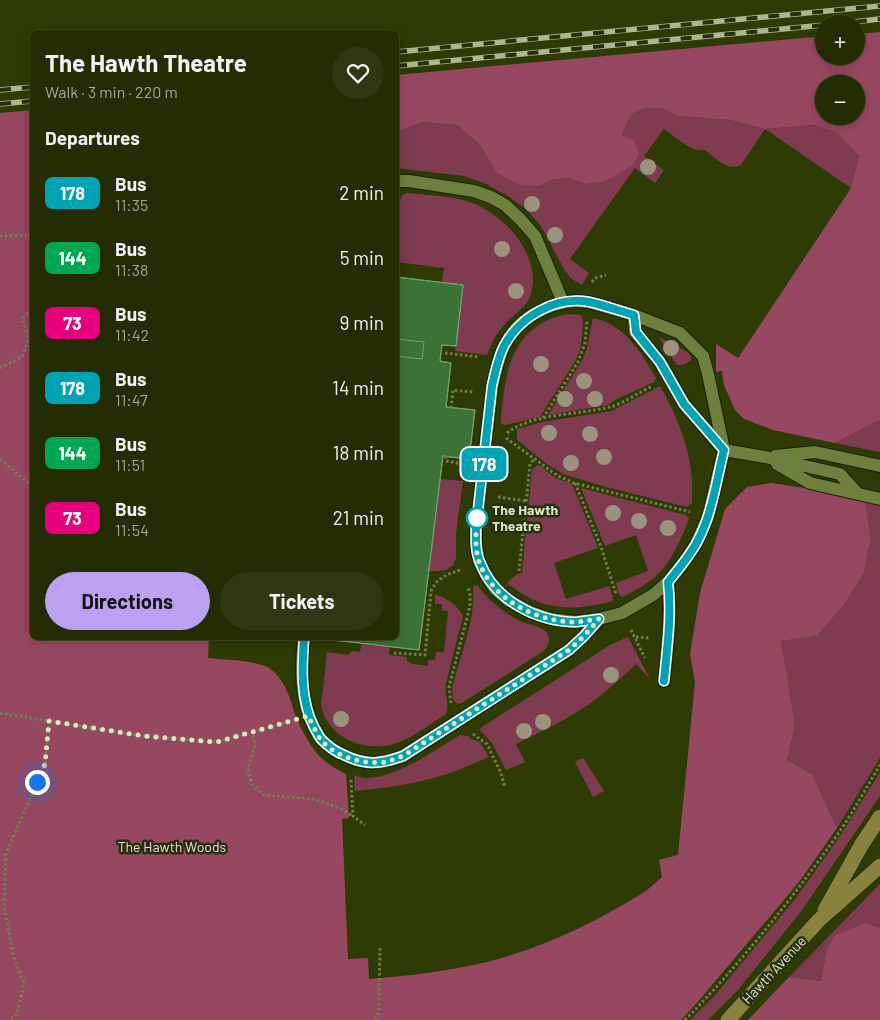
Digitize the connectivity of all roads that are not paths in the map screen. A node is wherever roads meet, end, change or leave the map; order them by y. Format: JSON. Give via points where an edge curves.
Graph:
{"nodes":[{"id":1,"x":399,"y":181,"type":"edge"},
{"id":2,"x":563,"y":302,"type":"junction"},
{"id":3,"x":634,"y":315,"type":"junction"},
{"id":4,"x":724,"y":450,"type":"junction"},
{"id":5,"x":765,"y":457,"type":"junction"},
{"id":6,"x":863,"y":462,"type":"junction"},
{"id":7,"x":880,"y":466,"type":"edge"},
{"id":8,"x":840,"y":474,"type":"junction"},
{"id":9,"x":858,"y":494,"type":"junction"},
{"id":10,"x":880,"y":499,"type":"edge"},
{"id":11,"x":668,"y":582,"type":"junction"},
{"id":12,"x":599,"y":619,"type":"junction"},
{"id":13,"x":304,"y":640,"type":"edge"},
{"id":14,"x":664,"y":681,"type":"dead end"},
{"id":15,"x":880,"y":817,"type":"edge"},
{"id":16,"x":880,"y":866,"type":"edge"},
{"id":17,"x":819,"y":920,"type":"junction"},
{"id":18,"x":728,"y":1020,"type":"edge"}],
"edges":[{"from":1,"to":2,"type":"lane","via":[[474,191],[505,205],[535,236]]},
{"from":2,"to":3,"type":"lane","via":[[589,302]]},
{"from":2,"to":12,"type":"lane","via":[[535,313],[522,323],[512,333],[500,356],[492,386],[476,544],[479,561],[487,577],[508,600],[551,619],[575,622]]},
{"from":3,"to":4,"type":"lane","via":[[636,332],[660,362],[684,404]]},
{"from":3,"to":4,"type":"lane","via":[[680,333],[702,356]]},
{"from":4,"to":5,"type":"lane"},
{"from":4,"to":11,"type":"lane","via":[[708,517],[696,544]]},
{"from":5,"to":6,"type":"lane","via":[[815,452]]},
{"from":5,"to":8,"type":"lane"},
{"from":5,"to":9,"type":"lane","via":[[810,483]]},
{"from":6,"to":7,"type":"lane"},
{"from":6,"to":8,"type":"lane"},
{"from":8,"to":9,"type":"lane"},
{"from":9,"to":10,"type":"lane"},
{"from":11,"to":12,"type":"lane","via":[[622,614]]},
{"from":11,"to":14,"type":"lane"},
{"from":12,"to":13,"type":"lane","via":[[569,650],[403,756],[387,762],[369,763],[350,758],[321,739],[308,716],[303,686]]},
{"from":15,"to":17,"type":"street","name":"Hawth Avenue"},
{"from":16,"to":17,"type":"street","name":"Hawth Avenue"},
{"from":17,"to":18,"type":"street","name":"Hawth Avenue"}]}
